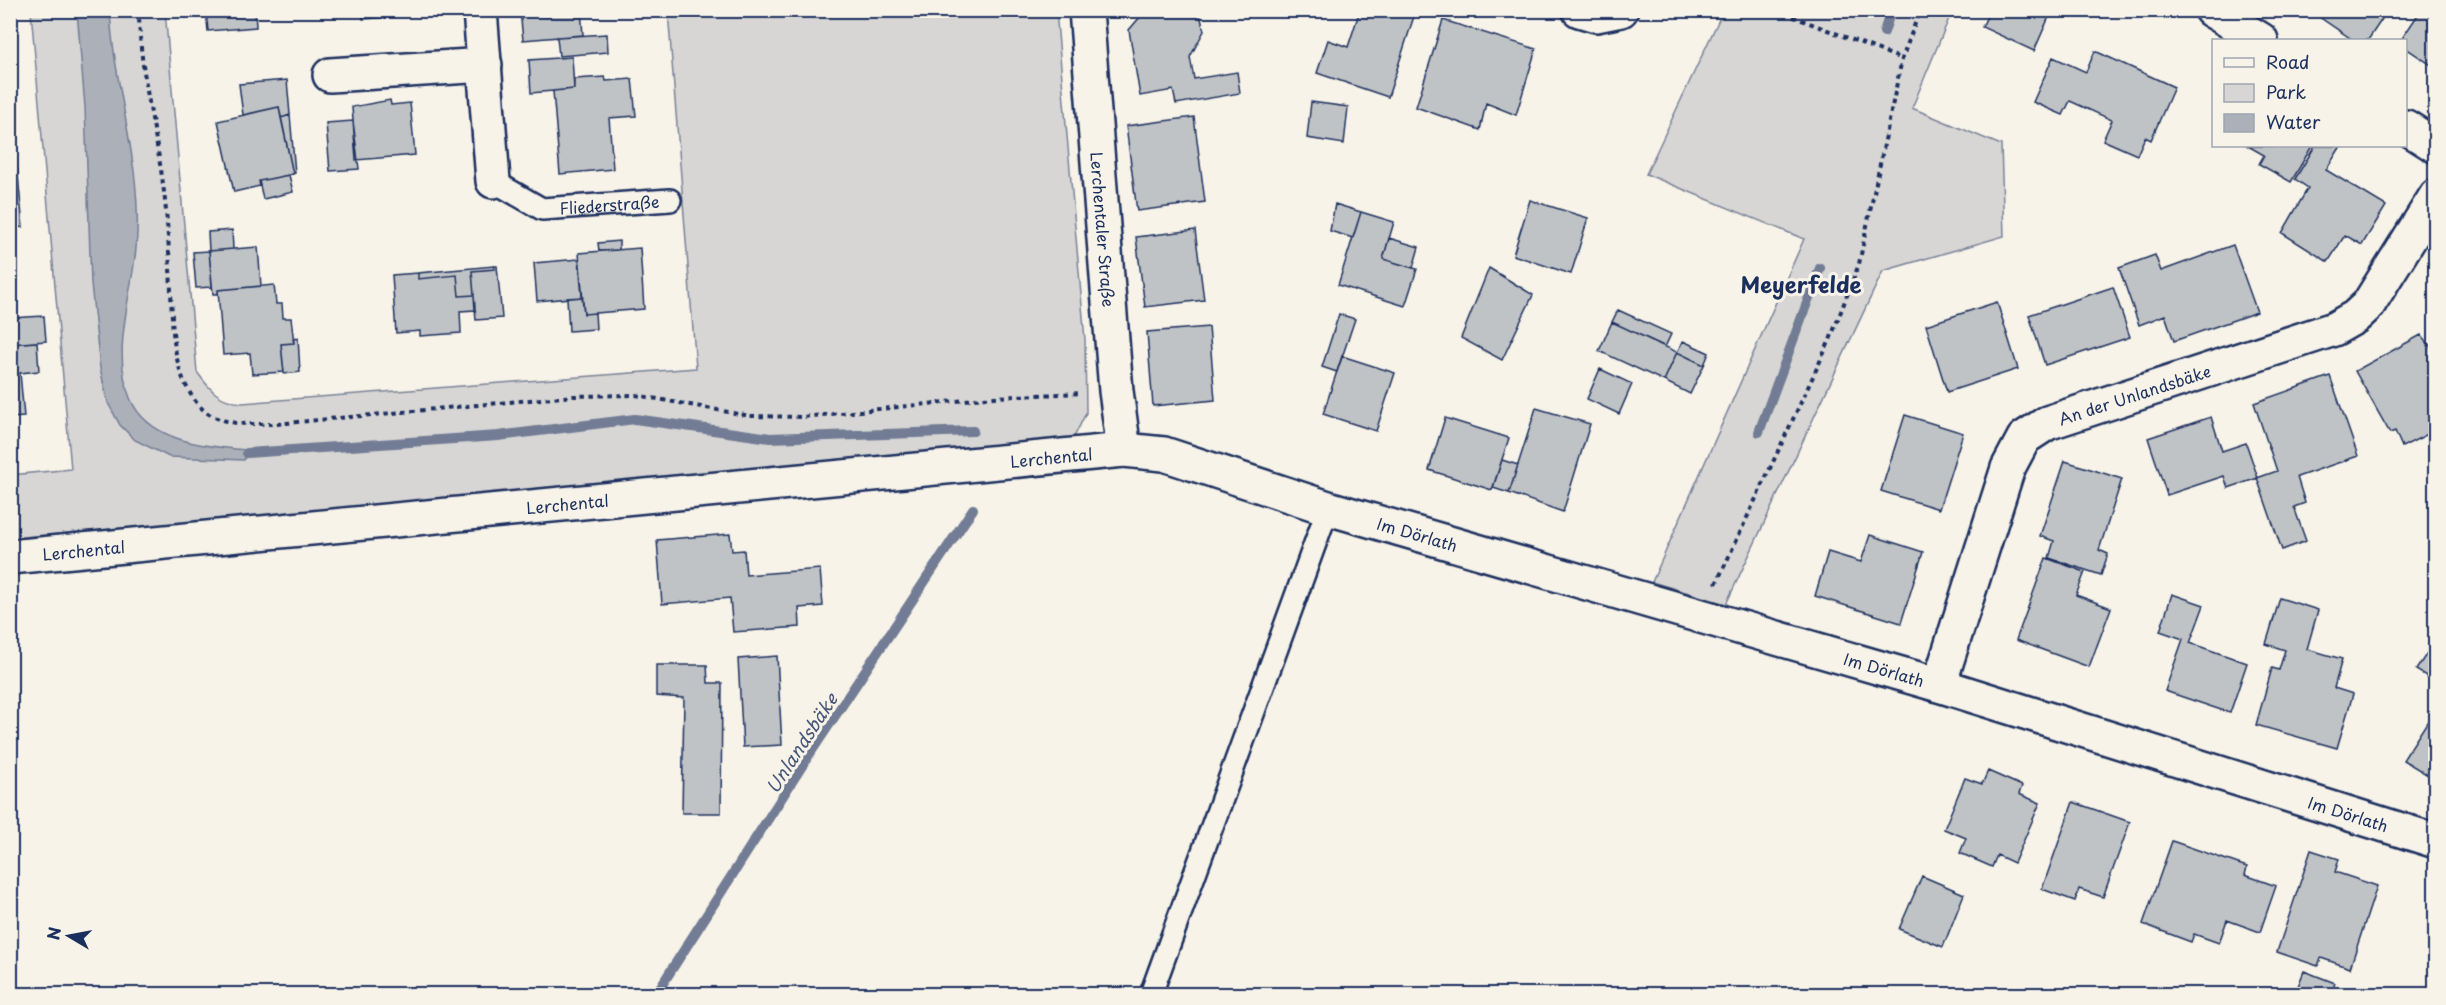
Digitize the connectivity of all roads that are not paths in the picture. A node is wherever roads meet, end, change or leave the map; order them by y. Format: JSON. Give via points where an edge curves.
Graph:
{"nodes":[{"id":1,"x":480,"y":10,"type":"edge"},
{"id":2,"x":1086,"y":10,"type":"edge"},
{"id":3,"x":1579,"y":10,"type":"edge"},
{"id":4,"x":1622,"y":10,"type":"edge"},
{"id":5,"x":2211,"y":10,"type":"edge"},
{"id":6,"x":2259,"y":39,"type":"edge"},
{"id":7,"x":485,"y":65,"type":"junction"},
{"id":8,"x":330,"y":75,"type":"dead end"},
{"id":9,"x":2407,"y":129,"type":"edge"},
{"id":10,"x":2436,"y":146,"type":"edge"},
{"id":11,"x":493,"y":181,"type":"joint"},
{"id":12,"x":2436,"y":196,"type":"edge"},
{"id":13,"x":670,"y":200,"type":"dead end"},
{"id":14,"x":1124,"y":450,"type":"junction"},
{"id":15,"x":1328,"y":508,"type":"junction"},
{"id":16,"x":10,"y":557,"type":"edge"},
{"id":17,"x":1939,"y":685,"type":"junction"},
{"id":18,"x":2436,"y":841,"type":"edge"},
{"id":19,"x":1151,"y":994,"type":"edge"}],
"edges":[{"from":1,"to":7,"type":"street","name":"Fliederstraße"},
{"from":2,"to":14,"type":"street","name":"Lerchentaler Straße"},
{"from":3,"to":4,"type":"street","via":[[1596,15]]},
{"from":5,"to":6,"type":"street"},
{"from":7,"to":8,"type":"street"},
{"from":7,"to":11,"type":"street","name":"Fliederstraße"},
{"from":9,"to":10,"type":"street"},
{"from":11,"to":13,"type":"lane","name":"Fliederstraße","via":[[542,209]]},
{"from":12,"to":17,"type":"street","name":"An der Unlandsbäke","via":[[2368,305],[2355,317],[2334,329],[2047,423],[2024,438],[2008,468]]},
{"from":14,"to":15,"type":"street","name":"Im Dörlath","via":[[1164,454]]},
{"from":14,"to":16,"type":"street","name":"Lerchental"},
{"from":15,"to":17,"type":"street","name":"Im Dörlath"},
{"from":15,"to":19,"type":"lane"},
{"from":17,"to":18,"type":"street","name":"Im Dörlath"}]}
